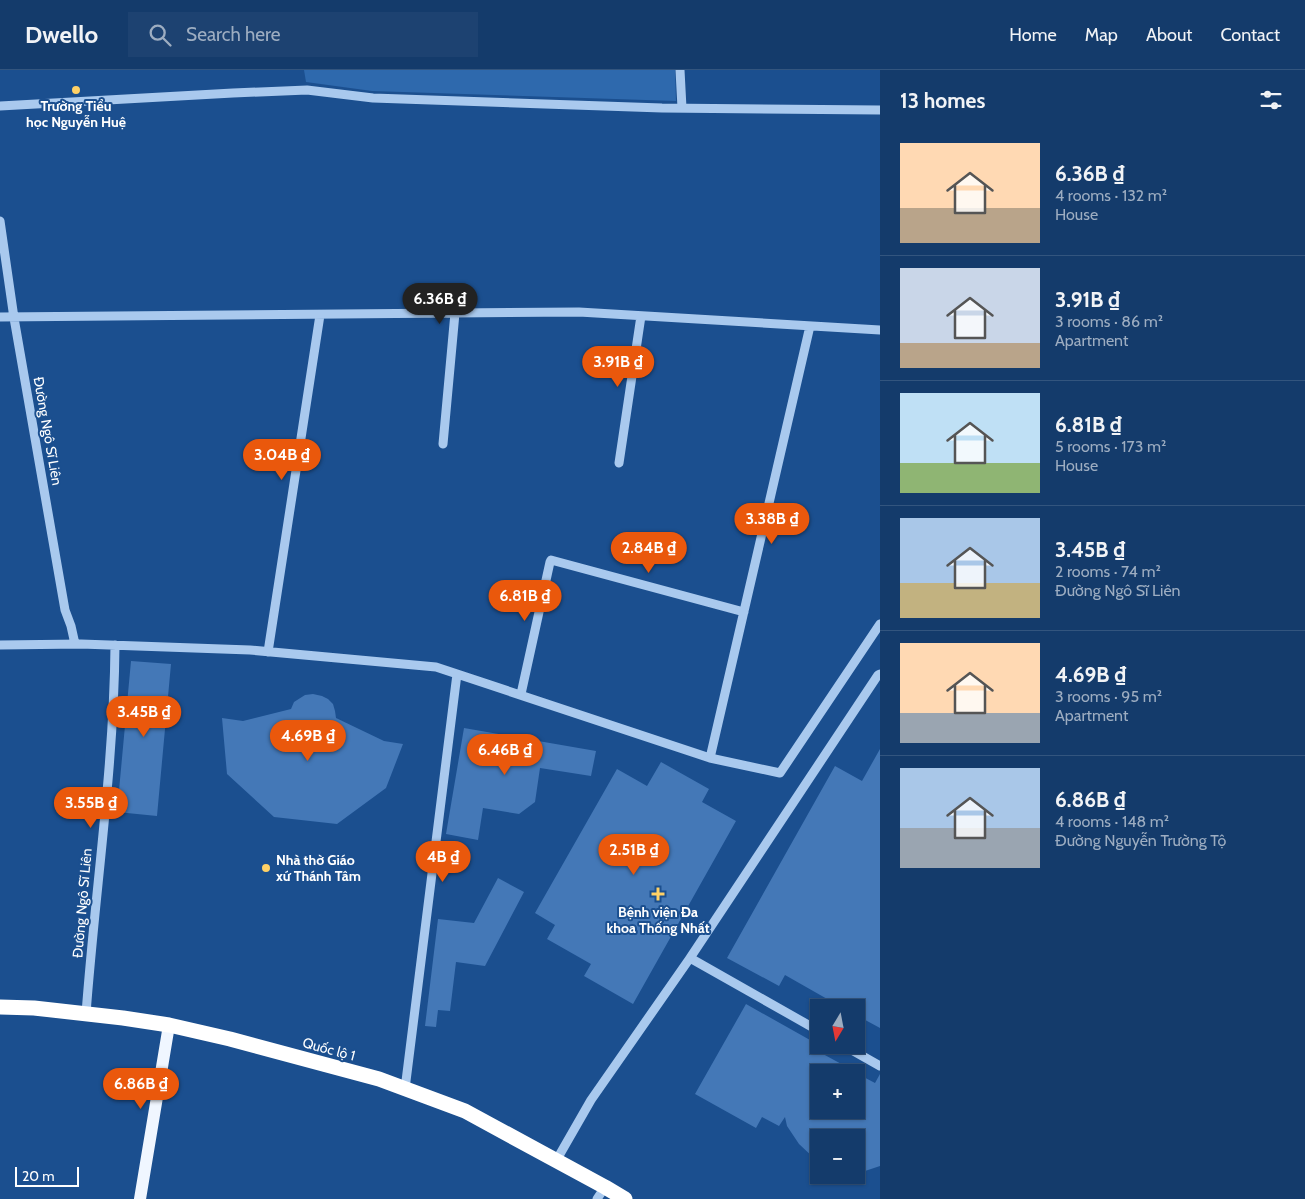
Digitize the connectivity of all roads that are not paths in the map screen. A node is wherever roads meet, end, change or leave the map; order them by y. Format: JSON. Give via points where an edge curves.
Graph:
{"nodes":[{"id":1,"x":680,"y":70,"type":"edge"},
{"id":2,"x":0,"y":106,"type":"edge"},
{"id":3,"x":682,"y":108,"type":"junction"},
{"id":4,"x":880,"y":110,"type":"edge"},
{"id":5,"x":0,"y":221,"type":"edge"},
{"id":6,"x":454,"y":313,"type":"junction"},
{"id":7,"x":320,"y":315,"type":"junction"},
{"id":8,"x":641,"y":316,"type":"junction"},
{"id":9,"x":0,"y":317,"type":"edge"},
{"id":10,"x":14,"y":318,"type":"junction"},
{"id":11,"x":810,"y":326,"type":"junction"},
{"id":12,"x":880,"y":330,"type":"edge"},
{"id":13,"x":443,"y":444,"type":"dead end"},
{"id":14,"x":619,"y":463,"type":"dead end"},
{"id":15,"x":744,"y":612,"type":"junction"},
{"id":16,"x":880,"y":624,"type":"edge"},
{"id":17,"x":75,"y":644,"type":"junction"},
{"id":18,"x":0,"y":645,"type":"edge"},
{"id":19,"x":115,"y":645,"type":"junction"},
{"id":20,"x":268,"y":652,"type":"junction"},
{"id":21,"x":457,"y":674,"type":"junction"},
{"id":22,"x":880,"y":674,"type":"edge"},
{"id":23,"x":521,"y":694,"type":"junction"},
{"id":24,"x":710,"y":758,"type":"junction"},
{"id":25,"x":690,"y":958,"type":"junction"},
{"id":26,"x":0,"y":1007,"type":"edge"},
{"id":27,"x":86,"y":1014,"type":"junction"},
{"id":28,"x":169,"y":1025,"type":"junction"},
{"id":29,"x":810,"y":1026,"type":"edge"},
{"id":30,"x":859,"y":1054,"type":"edge"},
{"id":31,"x":880,"y":1066,"type":"edge"},
{"id":32,"x":404,"y":1089,"type":"junction"},
{"id":33,"x":556,"y":1161,"type":"junction"},
{"id":34,"x":601,"y":1193,"type":"edge"},
{"id":35,"x":140,"y":1199,"type":"edge"},
{"id":36,"x":625,"y":1199,"type":"edge"}],
"edges":[{"from":1,"to":3,"type":"street"},
{"from":2,"to":3,"type":"street","via":[[307,90],[372,98]]},
{"from":3,"to":4,"type":"street"},
{"from":5,"to":10,"type":"street","name":"Đường Ngô Sĩ Liên"},
{"from":6,"to":7,"type":"street"},
{"from":6,"to":8,"type":"street","via":[[579,312]]},
{"from":6,"to":13,"type":"street"},
{"from":7,"to":10,"type":"street"},
{"from":7,"to":20,"type":"street"},
{"from":8,"to":11,"type":"street"},
{"from":8,"to":14,"type":"street"},
{"from":9,"to":10,"type":"street"},
{"from":10,"to":17,"type":"street","name":"Đường Ngô Sĩ Liên","via":[[66,610]]},
{"from":11,"to":12,"type":"street"},
{"from":11,"to":15,"type":"street"},
{"from":15,"to":23,"type":"street","via":[[551,560]]},
{"from":15,"to":24,"type":"street"},
{"from":16,"to":24,"type":"street","via":[[780,773]]},
{"from":17,"to":18,"type":"street"},
{"from":17,"to":19,"type":"street"},
{"from":19,"to":20,"type":"street"},
{"from":19,"to":27,"type":"street","name":"Đường Ngô Sĩ Liên","via":[[111,732]]},
{"from":20,"to":21,"type":"street","via":[[436,667]]},
{"from":21,"to":23,"type":"street"},
{"from":21,"to":32,"type":"street"},
{"from":22,"to":25,"type":"street"},
{"from":23,"to":24,"type":"street"},
{"from":25,"to":29,"type":"street"},
{"from":25,"to":33,"type":"street","via":[[591,1100]]},
{"from":26,"to":27,"type":"highway","name":"Quốc lộ 1"},
{"from":27,"to":28,"type":"highway","name":"Quốc lộ 1"},
{"from":28,"to":32,"type":"highway","name":"Quốc lộ 1","via":[[379,1079]]},
{"from":28,"to":35,"type":"main road"},
{"from":30,"to":31,"type":"street"},
{"from":32,"to":33,"type":"highway","name":"Quốc lộ 1","via":[[465,1111]]},
{"from":33,"to":34,"type":"highway","name":"Quốc lộ 1"},
{"from":34,"to":36,"type":"highway","name":"Quốc lộ 1"}]}
